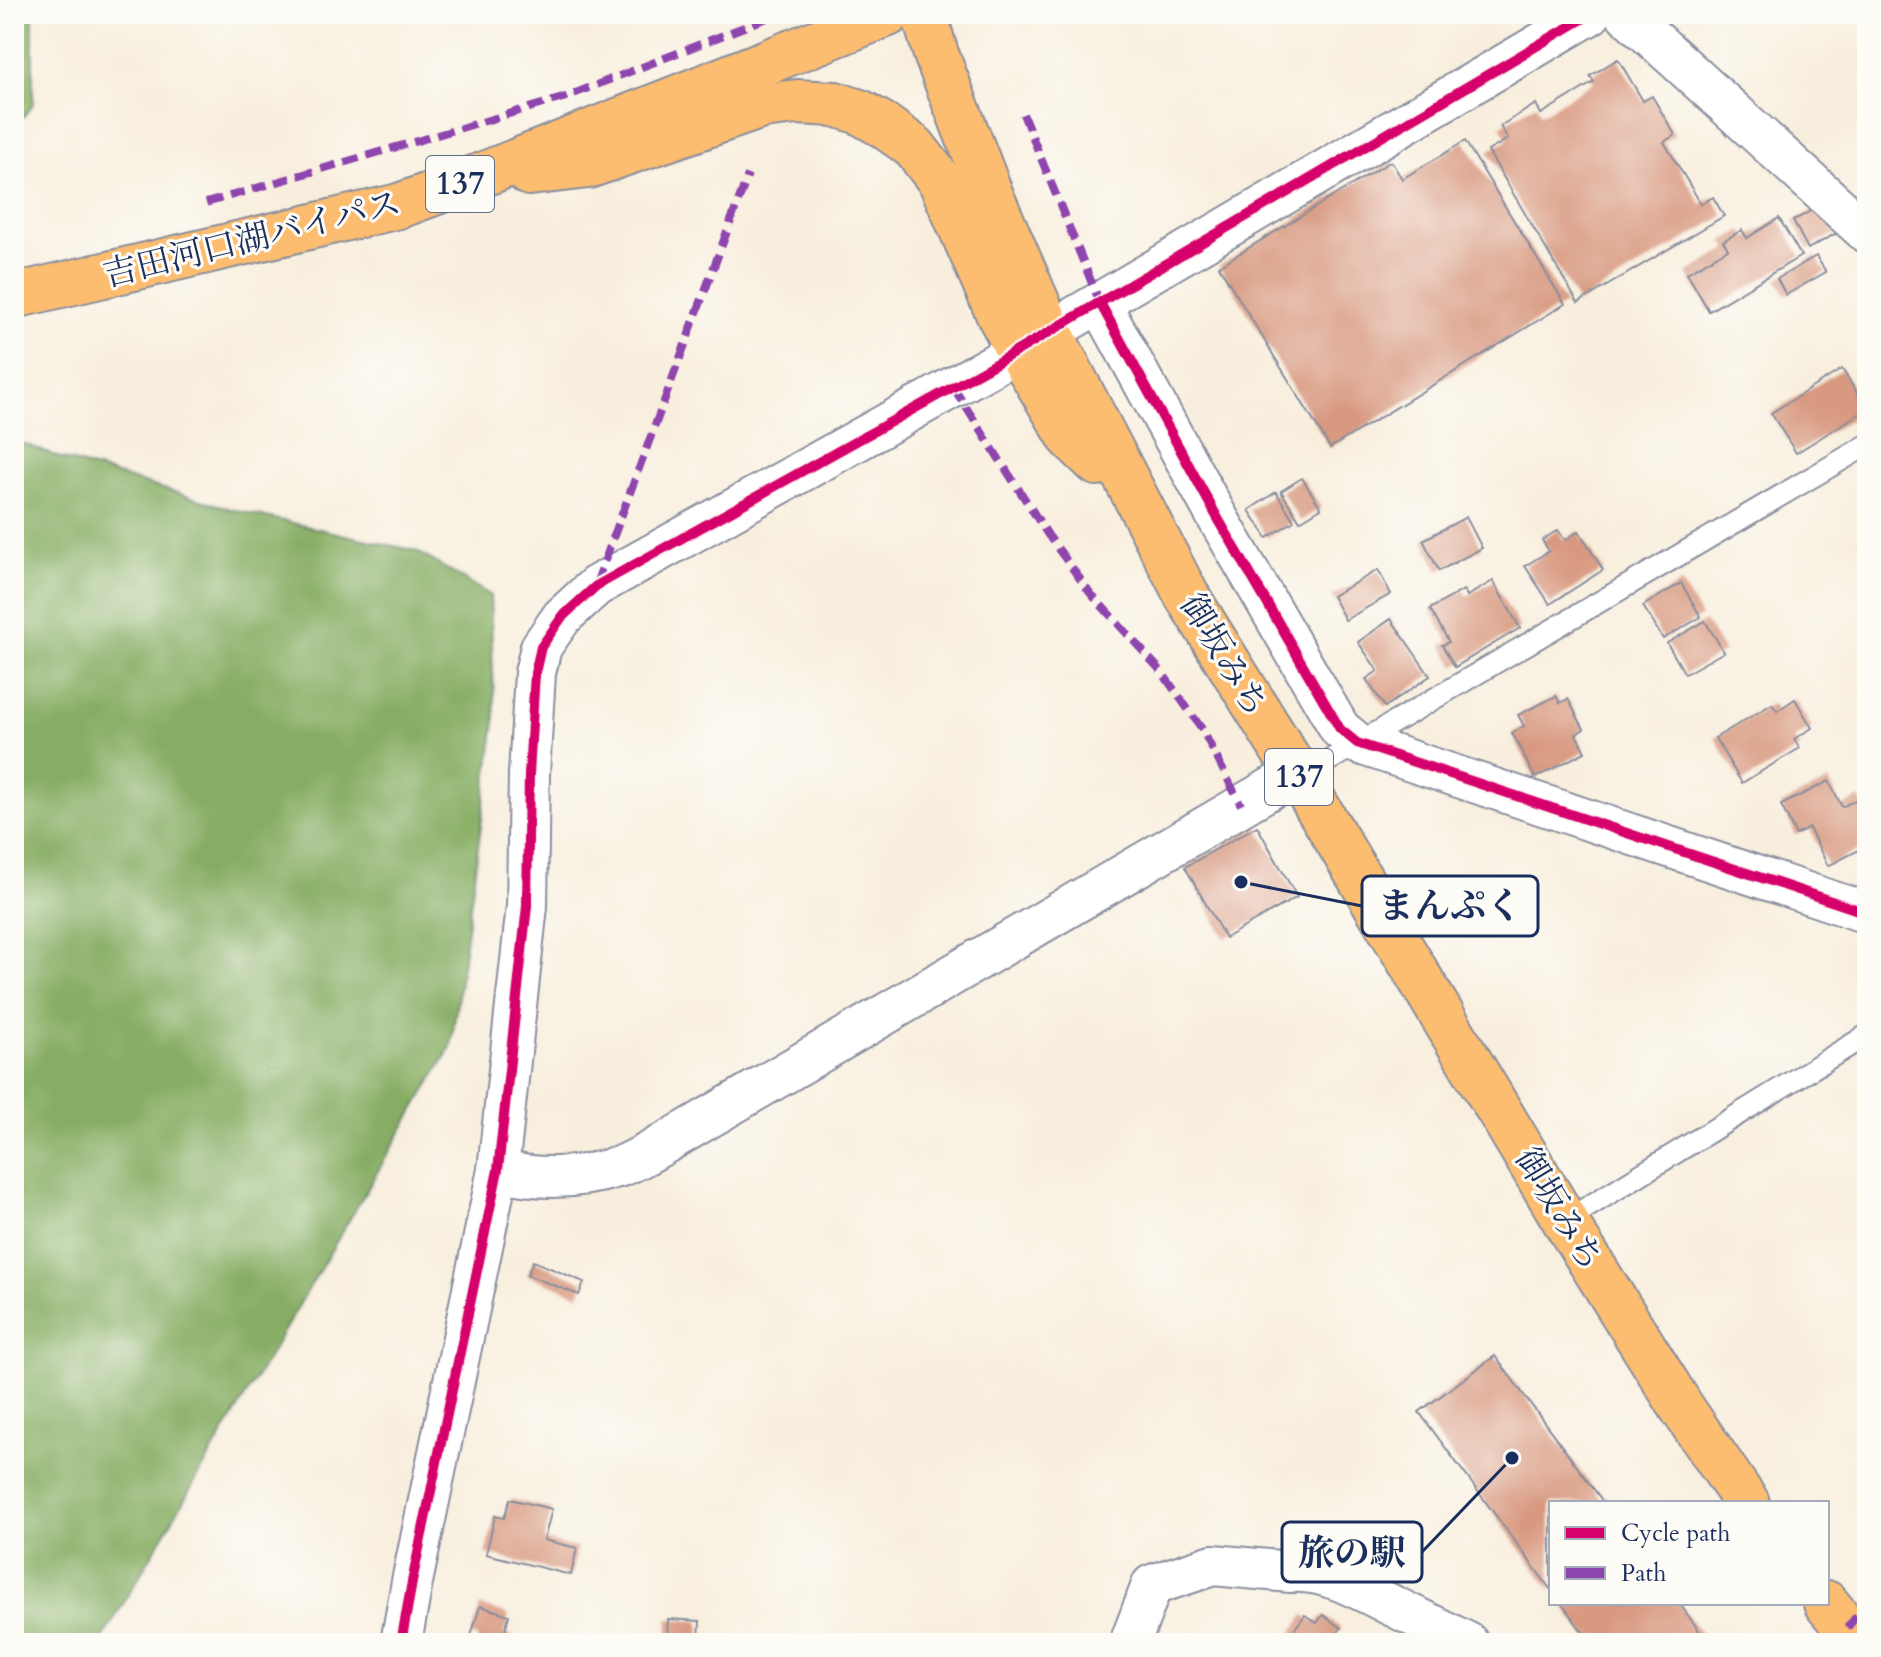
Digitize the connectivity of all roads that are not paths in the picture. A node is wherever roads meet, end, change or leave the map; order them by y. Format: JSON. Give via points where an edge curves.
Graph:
{"nodes":[{"id":1,"x":888,"y":14,"type":"edge"},
{"id":2,"x":924,"y":14,"type":"edge"},
{"id":3,"x":1591,"y":14,"type":"edge"},
{"id":4,"x":1626,"y":14,"type":"edge"},
{"id":5,"x":469,"y":180,"type":"junction"},
{"id":6,"x":1867,"y":233,"type":"edge"},
{"id":7,"x":14,"y":296,"type":"edge"},
{"id":8,"x":1100,"y":303,"type":"junction"},
{"id":9,"x":1034,"y":341,"type":"junction"},
{"id":10,"x":1867,"y":445,"type":"edge"},
{"id":11,"x":1357,"y":743,"type":"junction"},
{"id":12,"x":1297,"y":773,"type":"junction"},
{"id":13,"x":1867,"y":913,"type":"edge"},
{"id":14,"x":1867,"y":1035,"type":"edge"},
{"id":15,"x":498,"y":1170,"type":"junction"},
{"id":16,"x":1565,"y":1221,"type":"junction"},
{"id":17,"x":1746,"y":1501,"type":"edge"},
{"id":18,"x":401,"y":1643,"type":"edge"},
{"id":19,"x":1130,"y":1643,"type":"edge"},
{"id":20,"x":1468,"y":1643,"type":"edge"}],
"edges":[{"from":1,"to":5,"type":"highway","name":"吉田河口湖バイパス","number":"137"},
{"from":2,"to":9,"type":"highway","name":"御坂みち","number":"137","via":[[992,198]]},
{"from":3,"to":8,"type":"street"},
{"from":4,"to":6,"type":"street"},
{"from":5,"to":7,"type":"highway","name":"吉田河口湖バイパス","number":"137","via":[[399,206]]},
{"from":5,"to":9,"type":"highway","via":[[588,166],[762,106],[835,104],[860,112],[914,147],[941,182],[998,313]]},
{"from":8,"to":9,"type":"street"},
{"from":8,"to":11,"type":"street","via":[[1340,729]]},
{"from":9,"to":12,"type":"highway","name":"御坂みち","number":"137"},
{"from":9,"to":15,"type":"street","via":[[596,586],[562,617],[541,647],[530,759],[527,906]]},
{"from":10,"to":11,"type":"lane"},
{"from":11,"to":12,"type":"lane"},
{"from":11,"to":13,"type":"street"},
{"from":12,"to":15,"type":"street","via":[[620,1167],[575,1177]]},
{"from":12,"to":16,"type":"highway","name":"御坂みち","number":"137"},
{"from":14,"to":16,"type":"lane"},
{"from":15,"to":18,"type":"street"},
{"from":16,"to":17,"type":"highway","name":"御坂みち","number":"137"},
{"from":19,"to":20,"type":"street","via":[[1152,1585],[1213,1565],[1322,1575]]}]}
